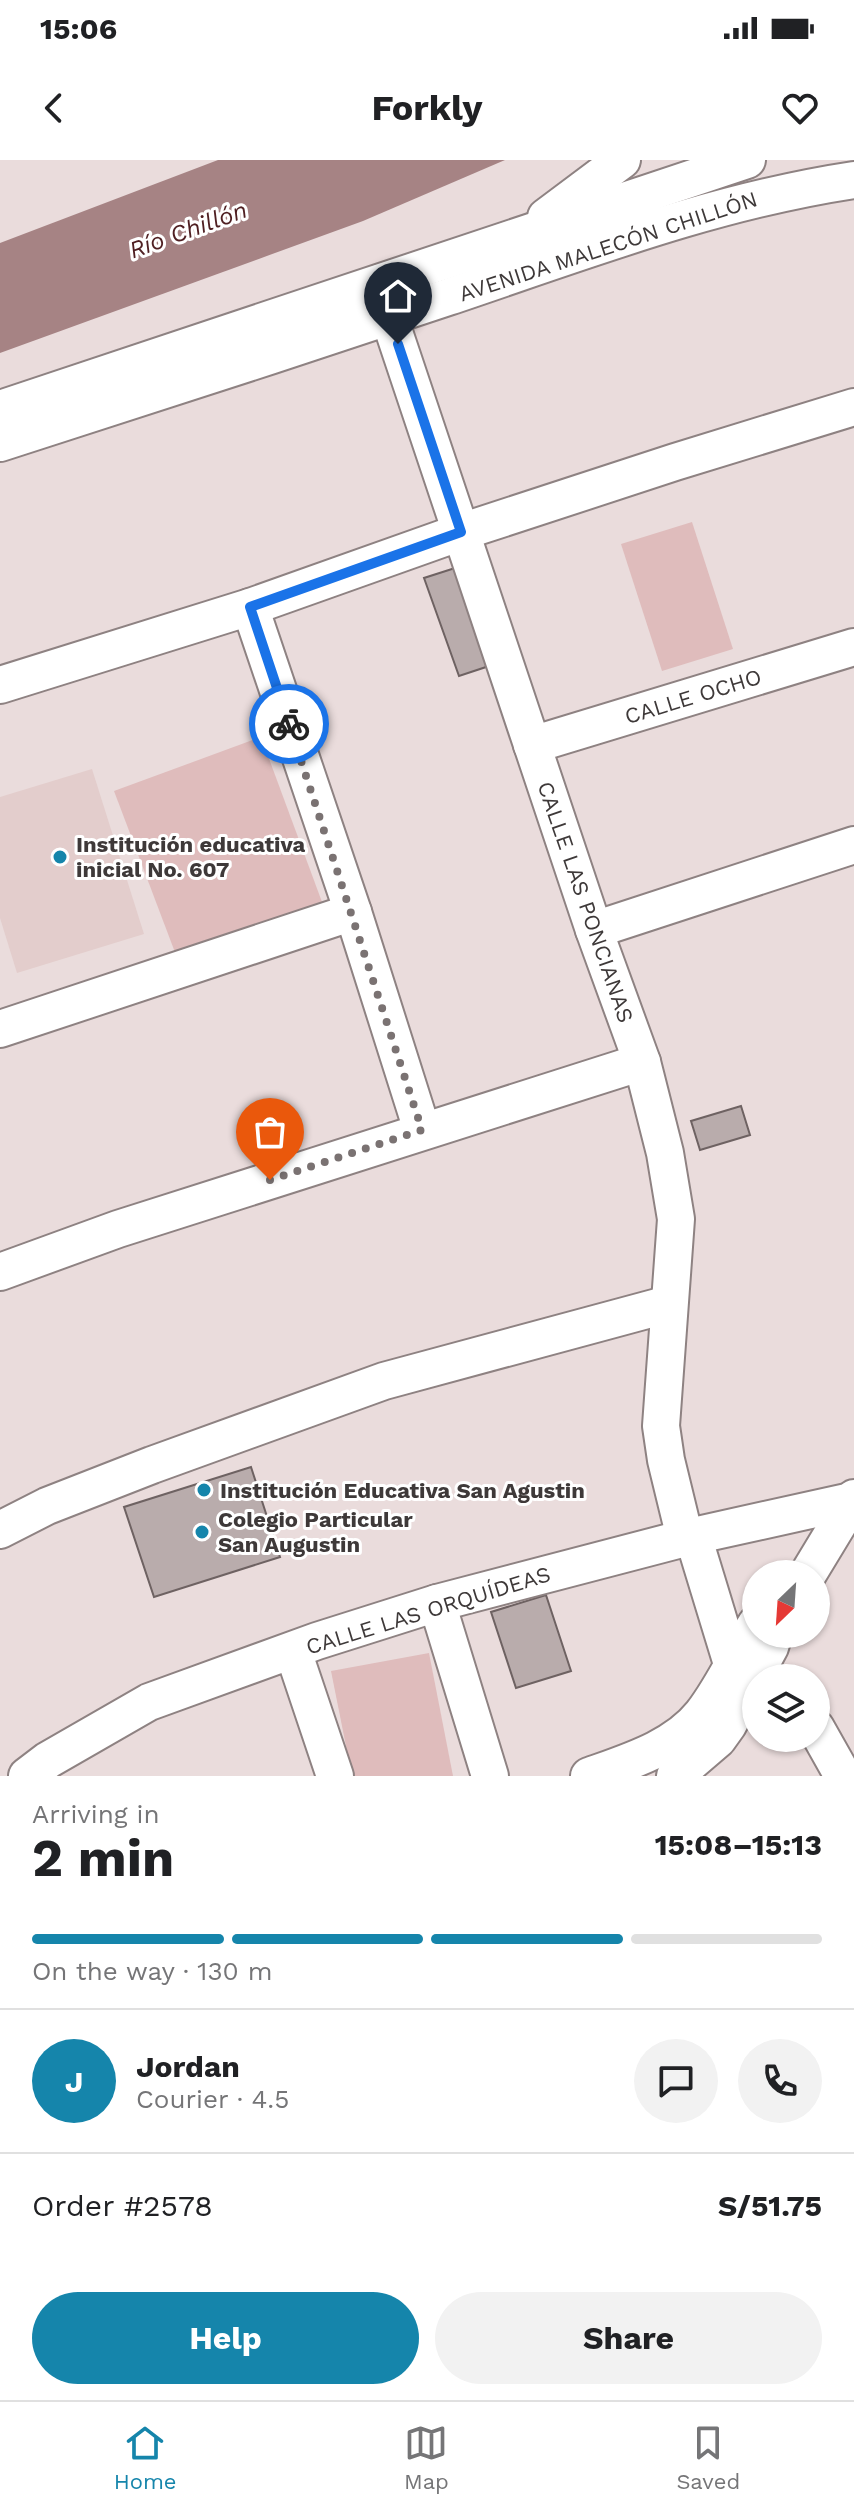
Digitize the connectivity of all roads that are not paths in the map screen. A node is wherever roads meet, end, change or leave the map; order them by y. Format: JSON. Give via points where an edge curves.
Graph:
{"nodes":[{"id":1,"x":622,"y":160,"type":"edge"},
{"id":2,"x":747,"y":160,"type":"edge"},
{"id":3,"x":854,"y":180,"type":"edge"},
{"id":4,"x":522,"y":235,"type":"junction"},
{"id":5,"x":380,"y":283,"type":"junction"},
{"id":6,"x":389,"y":317,"type":"junction"},
{"id":7,"x":854,"y":407,"type":"edge"},
{"id":8,"x":0,"y":409,"type":"edge"},
{"id":9,"x":0,"y":443,"type":"edge"},
{"id":10,"x":461,"y":532,"type":"junction"},
{"id":11,"x":250,"y":607,"type":"junction"},
{"id":12,"x":854,"y":647,"type":"edge"},
{"id":13,"x":0,"y":685,"type":"edge"},
{"id":14,"x":532,"y":745,"type":"junction"},
{"id":15,"x":854,"y":845,"type":"edge"},
{"id":16,"x":353,"y":912,"type":"junction"},
{"id":17,"x":594,"y":930,"type":"junction"},
{"id":18,"x":3,"y":1016,"type":"edge"},
{"id":19,"x":642,"y":1062,"type":"junction"},
{"id":20,"x":422,"y":1130,"type":"junction"},
{"id":21,"x":0,"y":1272,"type":"edge"},
{"id":22,"x":669,"y":1304,"type":"junction"},
{"id":23,"x":842,"y":1502,"type":"edge"},
{"id":24,"x":0,"y":1530,"type":"edge"},
{"id":25,"x":689,"y":1537,"type":"junction"},
{"id":26,"x":795,"y":1560,"type":"edge"},
{"id":27,"x":815,"y":1560,"type":"edge"},
{"id":28,"x":437,"y":1603,"type":"junction"},
{"id":29,"x":768,"y":1648,"type":"edge"},
{"id":30,"x":771,"y":1648,"type":"edge"},
{"id":31,"x":293,"y":1651,"type":"junction"},
{"id":32,"x":732,"y":1664,"type":"junction"},
{"id":33,"x":830,"y":1752,"type":"edge"},
{"id":34,"x":27,"y":1776,"type":"edge"},
{"id":35,"x":335,"y":1776,"type":"edge"},
{"id":36,"x":490,"y":1776,"type":"edge"},
{"id":37,"x":589,"y":1776,"type":"edge"},
{"id":38,"x":675,"y":1776,"type":"edge"},
{"id":39,"x":843,"y":1776,"type":"edge"}],
"edges":[{"from":1,"to":4,"type":"street"},
{"from":2,"to":4,"type":"street","name":"AVENIDA MALECÓN CHILLÓN"},
{"from":3,"to":6,"type":"street","name":"AVENIDA MALECÓN CHILLÓN","via":[[791,189],[671,222]]},
{"from":4,"to":5,"type":"street","name":"AVENIDA MALECÓN CHILLÓN"},
{"from":5,"to":6,"type":"street","name":"CALLE LAS PONCIANAS"},
{"from":5,"to":8,"type":"street","name":"AVENIDA MALECÓN CHILLÓN"},
{"from":6,"to":9,"type":"street","name":"AVENIDA MALECÓN CHILLÓN"},
{"from":6,"to":10,"type":"street","name":"CALLE LAS PONCIANAS"},
{"from":7,"to":10,"type":"street"},
{"from":10,"to":11,"type":"street"},
{"from":10,"to":14,"type":"street","name":"CALLE LAS PONCIANAS"},
{"from":11,"to":13,"type":"street"},
{"from":11,"to":16,"type":"street"},
{"from":12,"to":14,"type":"street","name":"CALLE OCHO"},
{"from":14,"to":17,"type":"street","name":"CALLE LAS PONCIANAS"},
{"from":15,"to":17,"type":"street"},
{"from":16,"to":18,"type":"street"},
{"from":16,"to":20,"type":"street"},
{"from":17,"to":19,"type":"street","name":"CALLE LAS PONCIANAS"},
{"from":19,"to":20,"type":"street"},
{"from":19,"to":22,"type":"street","name":"CALLE LAS PONCIANAS","via":[[676,1219]]},
{"from":20,"to":21,"type":"street"},
{"from":22,"to":24,"type":"street","via":[[384,1381],[152,1465]]},
{"from":22,"to":25,"type":"street","name":"CALLE LAS PONCIANAS","via":[[661,1426]]},
{"from":23,"to":25,"type":"street","name":"CALLE LAS ORQUÍDEAS"},
{"from":23,"to":26,"type":"street"},
{"from":23,"to":27,"type":"street"},
{"from":25,"to":28,"type":"street","name":"CALLE LAS ORQUÍDEAS"},
{"from":25,"to":32,"type":"street","name":"CALLE LAS PONCIANAS"},
{"from":28,"to":31,"type":"street","name":"CALLE LAS ORQUÍDEAS"},
{"from":28,"to":36,"type":"street"},
{"from":29,"to":32,"type":"street"},
{"from":30,"to":38,"type":"street","via":[[718,1739]]},
{"from":31,"to":34,"type":"street","name":"CALLE LAS ORQUÍDEAS","via":[[149,1702]]},
{"from":31,"to":35,"type":"street"},
{"from":32,"to":37,"type":"street","via":[[688,1728],[637,1759]]},
{"from":33,"to":39,"type":"street"}]}
